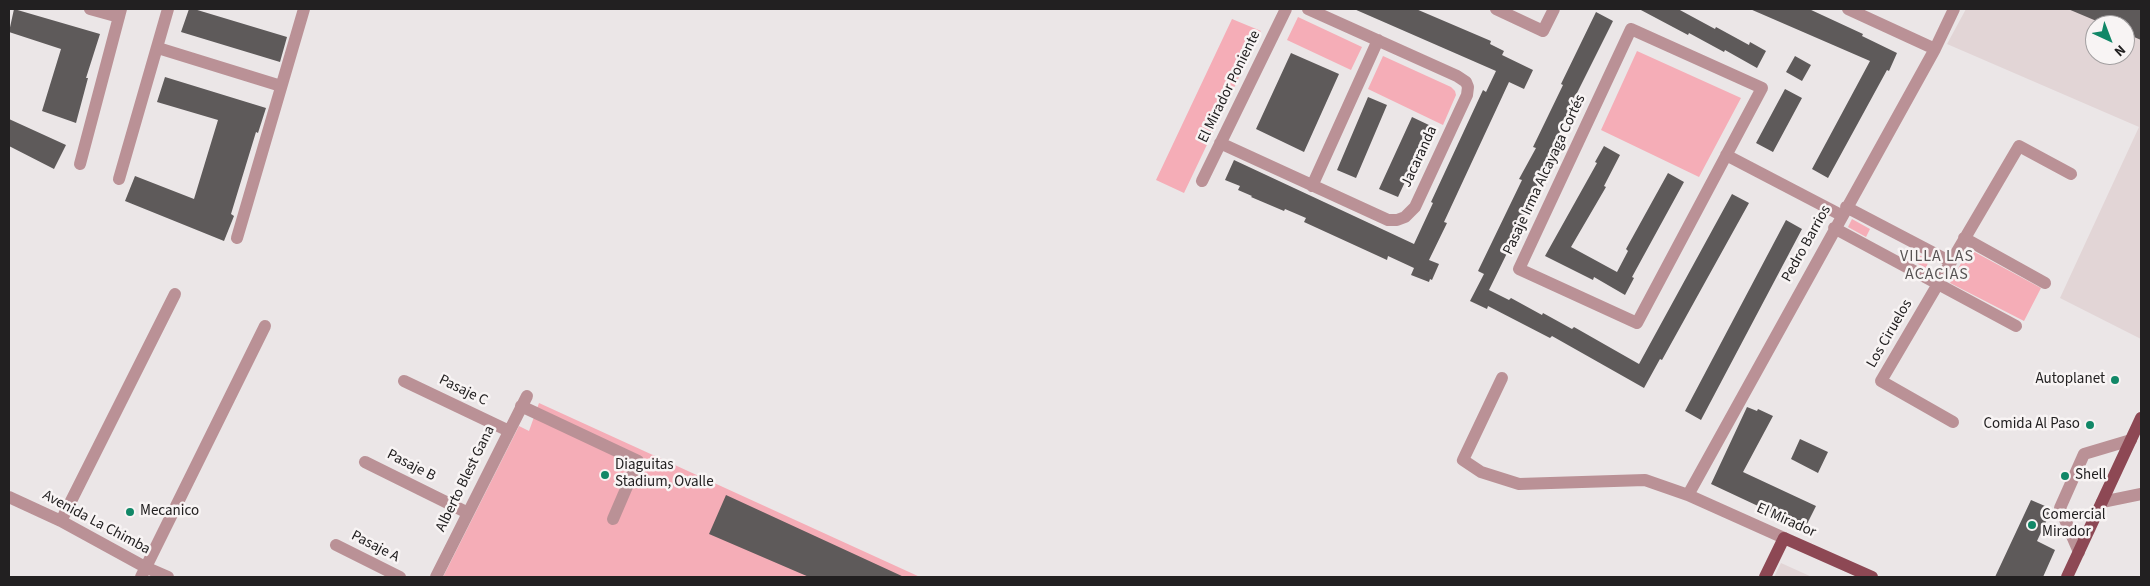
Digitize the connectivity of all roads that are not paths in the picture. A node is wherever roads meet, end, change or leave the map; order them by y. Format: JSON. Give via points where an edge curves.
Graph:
{"nodes":[{"id":1,"x":90,"y":9,"type":"edge"},
{"id":2,"x":168,"y":9,"type":"edge"},
{"id":3,"x":304,"y":9,"type":"edge"},
{"id":4,"x":1286,"y":9,"type":"edge"},
{"id":5,"x":1308,"y":9,"type":"edge"},
{"id":6,"x":1496,"y":9,"type":"edge"},
{"id":7,"x":1554,"y":9,"type":"edge"},
{"id":8,"x":1848,"y":9,"type":"edge"},
{"id":9,"x":1954,"y":9,"type":"edge"},
{"id":10,"x":120,"y":13,"type":"edge"},
{"id":11,"x":1378,"y":40,"type":"junction"},
{"id":12,"x":158,"y":48,"type":"junction"},
{"id":13,"x":1935,"y":49,"type":"junction"},
{"id":14,"x":281,"y":86,"type":"junction"},
{"id":15,"x":1220,"y":143,"type":"junction"},
{"id":16,"x":1726,"y":155,"type":"junction"},
{"id":17,"x":80,"y":164,"type":"dead end"},
{"id":18,"x":2071,"y":174,"type":"dead end"},
{"id":19,"x":119,"y":179,"type":"dead end"},
{"id":20,"x":1202,"y":180,"type":"dead end"},
{"id":21,"x":1312,"y":186,"type":"junction"},
{"id":22,"x":1844,"y":211,"type":"junction"},
{"id":23,"x":1834,"y":228,"type":"junction"},
{"id":24,"x":237,"y":238,"type":"dead end"},
{"id":25,"x":1964,"y":238,"type":"junction"},
{"id":26,"x":1951,"y":262,"type":"junction"},
{"id":27,"x":1939,"y":283,"type":"junction"},
{"id":28,"x":2045,"y":284,"type":"dead end"},
{"id":29,"x":175,"y":294,"type":"dead end"},
{"id":30,"x":266,"y":326,"type":"dead end"},
{"id":31,"x":2016,"y":326,"type":"dead end"},
{"id":32,"x":1502,"y":378,"type":"dead end"},
{"id":33,"x":404,"y":381,"type":"dead end"},
{"id":34,"x":2141,"y":418,"type":"edge"},
{"id":35,"x":1953,"y":422,"type":"dead end"},
{"id":36,"x":508,"y":431,"type":"junction"},
{"id":37,"x":2131,"y":440,"type":"junction"},
{"id":38,"x":365,"y":462,"type":"dead end"},
{"id":39,"x":2141,"y":494,"type":"edge"},
{"id":40,"x":1688,"y":495,"type":"junction"},
{"id":41,"x":9,"y":497,"type":"edge"},
{"id":42,"x":2102,"y":502,"type":"junction"},
{"id":43,"x":468,"y":513,"type":"junction"},
{"id":44,"x":613,"y":519,"type":"dead end"},
{"id":45,"x":60,"y":521,"type":"junction"},
{"id":46,"x":1784,"y":538,"type":"junction"},
{"id":47,"x":336,"y":545,"type":"dead end"},
{"id":48,"x":2079,"y":552,"type":"junction"},
{"id":49,"x":143,"y":572,"type":"edge"},
{"id":50,"x":168,"y":577,"type":"edge"},
{"id":51,"x":400,"y":577,"type":"edge"},
{"id":52,"x":436,"y":577,"type":"edge"},
{"id":53,"x":1765,"y":577,"type":"edge"},
{"id":54,"x":1872,"y":577,"type":"edge"},
{"id":55,"x":2067,"y":577,"type":"edge"}],
"edges":[{"from":1,"to":10,"type":"street"},
{"from":2,"to":12,"type":"street"},
{"from":3,"to":14,"type":"street"},
{"from":4,"to":15,"type":"street","name":"El Mirador Poniente"},
{"from":5,"to":11,"type":"street","name":"Jacaranda"},
{"from":6,"to":7,"type":"street","via":[[1543,31]]},
{"from":8,"to":13,"type":"street"},
{"from":9,"to":13,"type":"street","name":"Pedro Barrios"},
{"from":10,"to":17,"type":"street"},
{"from":11,"to":21,"type":"street"},
{"from":11,"to":21,"type":"street","name":"Jacaranda","via":[[1457,76],[1466,82],[1467,95],[1415,207],[1405,217],[1388,220]]},
{"from":12,"to":14,"type":"street"},
{"from":12,"to":19,"type":"street"},
{"from":13,"to":22,"type":"street","name":"Pedro Barrios"},
{"from":14,"to":24,"type":"street"},
{"from":15,"to":20,"type":"street","name":"El Mirador Poniente"},
{"from":15,"to":21,"type":"street","name":"Jacaranda"},
{"from":16,"to":16,"type":"street","name":"Pasaje Irma Alcayaga Cortés","via":[[1637,322],[1519,269],[1631,29],[1762,88]]},
{"from":16,"to":22,"type":"street"},
{"from":18,"to":25,"type":"street","name":"Los Ciruelos","via":[[2019,146]]},
{"from":22,"to":23,"type":"street","name":"Pedro Barrios"},
{"from":22,"to":26,"type":"street"},
{"from":23,"to":27,"type":"street"},
{"from":23,"to":40,"type":"street","name":"Pedro Barrios"},
{"from":25,"to":26,"type":"street","name":"Los Ciruelos"},
{"from":25,"to":28,"type":"street"},
{"from":26,"to":27,"type":"street","name":"Los Ciruelos"},
{"from":27,"to":31,"type":"street"},
{"from":27,"to":35,"type":"street","name":"Los Ciruelos","via":[[1881,382]]},
{"from":29,"to":45,"type":"street"},
{"from":30,"to":49,"type":"street"},
{"from":32,"to":40,"type":"street","name":"El Mirador","via":[[1463,460],[1481,472],[1520,484],[1645,480]]},
{"from":33,"to":36,"type":"street","name":"Pasaje C"},
{"from":34,"to":37,"type":"main road"},
{"from":36,"to":43,"type":"street","name":"Alberto Blest Gana"},
{"from":36,"to":44,"type":"street","name":"Alberto Blest Gana","via":[[524,401],[638,461]]},
{"from":37,"to":42,"type":"main road"},
{"from":37,"to":48,"type":"street","via":[[2084,454],[2060,508]]},
{"from":38,"to":43,"type":"street","name":"Pasaje B"},
{"from":39,"to":42,"type":"street"},
{"from":40,"to":46,"type":"street","name":"El Mirador"},
{"from":41,"to":45,"type":"street","name":"Avenida La Chimba"},
{"from":42,"to":48,"type":"main road"},
{"from":43,"to":52,"type":"street","name":"Alberto Blest Gana"},
{"from":45,"to":49,"type":"street","name":"Avenida La Chimba"},
{"from":46,"to":53,"type":"main road"},
{"from":46,"to":54,"type":"main road","name":"El Mirador"},
{"from":47,"to":51,"type":"street","name":"Pasaje A"},
{"from":48,"to":55,"type":"main road"},
{"from":49,"to":50,"type":"street","name":"Avenida La Chimba"}]}
